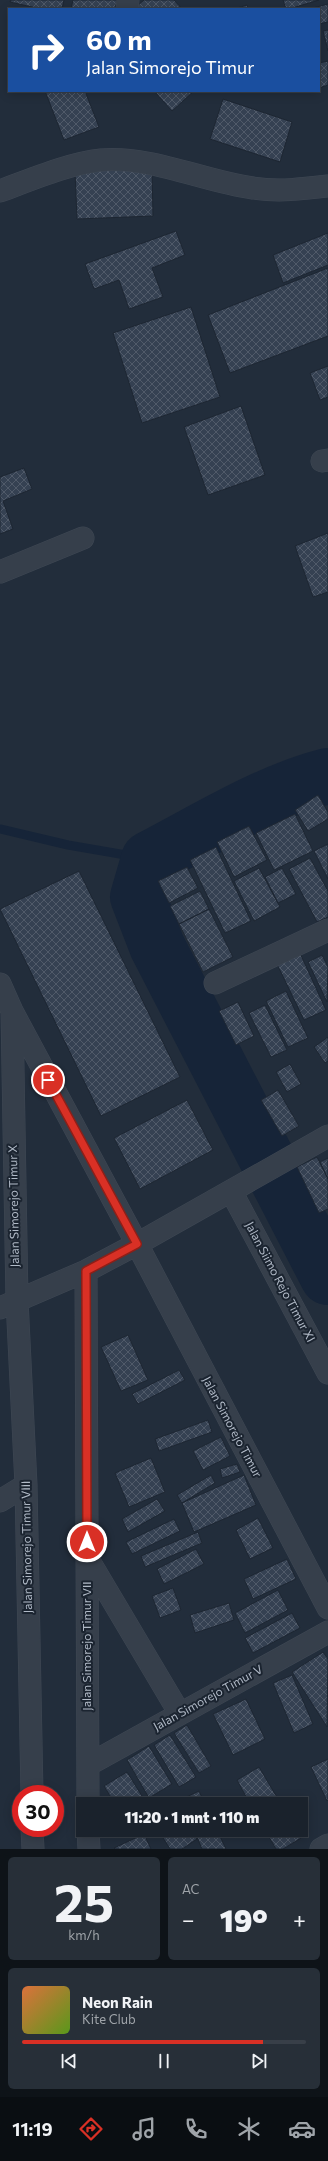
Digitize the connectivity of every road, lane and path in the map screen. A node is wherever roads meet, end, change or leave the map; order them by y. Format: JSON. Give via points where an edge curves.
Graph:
{"nodes":[{"id":1,"x":328,"y":186,"type":"edge"},
{"id":2,"x":0,"y":191,"type":"edge"},
{"id":3,"x":83,"y":538,"type":"dead end"},
{"id":4,"x":0,"y":572,"type":"edge"},
{"id":5,"x":328,"y":930,"type":"edge"},
{"id":6,"x":215,"y":983,"type":"dead end"},
{"id":7,"x":0,"y":984,"type":"edge"},
{"id":8,"x":12,"y":1011,"type":"junction"},
{"id":9,"x":6,"y":1116,"type":"edge"},
{"id":10,"x":328,"y":1136,"type":"edge"},
{"id":11,"x":231,"y":1191,"type":"junction"},
{"id":12,"x":137,"y":1244,"type":"junction"},
{"id":13,"x":86,"y":1271,"type":"junction"},
{"id":14,"x":8,"y":1304,"type":"edge"},
{"id":15,"x":328,"y":1373,"type":"edge"},
{"id":16,"x":26,"y":1486,"type":"junction"},
{"id":17,"x":0,"y":1501,"type":"edge"},
{"id":18,"x":87,"y":1558,"type":"junction"},
{"id":19,"x":328,"y":1608,"type":"edge"},
{"id":20,"x":328,"y":1632,"type":"edge"},
{"id":21,"x":180,"y":1714,"type":"junction"},
{"id":22,"x":88,"y":1765,"type":"junction"},
{"id":23,"x":32,"y":1785,"type":"edge"},
{"id":24,"x":88,"y":1797,"type":"edge"},
{"id":25,"x":32,"y":1837,"type":"edge"},
{"id":26,"x":88,"y":1837,"type":"edge"},
{"id":27,"x":328,"y":1845,"type":"edge"},
{"id":28,"x":33,"y":1849,"type":"edge"},
{"id":29,"x":89,"y":1849,"type":"edge"},
{"id":30,"x":321,"y":1849,"type":"edge"}],
"edges":[{"from":1,"to":2,"type":"street","via":[[297,190],[252,188],[141,162],[101,160],[51,172]]},
{"from":3,"to":4,"type":"street"},
{"from":5,"to":6,"type":"street"},
{"from":7,"to":8,"type":"street","name":"Jalan Simorejo Timur"},
{"from":8,"to":9,"type":"street","name":"Jalan Simorejo Timur X"},
{"from":8,"to":12,"type":"street","name":"Jalan Simorejo Timur"},
{"from":9,"to":14,"type":"street","name":"Jalan Simorejo Timur X"},
{"from":10,"to":11,"type":"street"},
{"from":11,"to":12,"type":"street"},
{"from":11,"to":15,"type":"street","name":"Jalan Siimo Rejo Timur XI"},
{"from":12,"to":13,"type":"street"},
{"from":12,"to":19,"type":"street","name":"Jalan Simorejo Timur"},
{"from":13,"to":14,"type":"street"},
{"from":13,"to":18,"type":"street","name":"Jalan Simorejo Timur VII"},
{"from":14,"to":16,"type":"street","name":"Jalan Simorejo Timur VIII"},
{"from":16,"to":17,"type":"street"},
{"from":16,"to":23,"type":"street","name":"Jalan Simorejo Timur VIII"},
{"from":18,"to":21,"type":"street"},
{"from":18,"to":22,"type":"street","name":"Jalan Simorejo Timur VII"},
{"from":20,"to":21,"type":"street","name":"Jalan Simorejo Timur V"},
{"from":21,"to":22,"type":"street","name":"Jalan Simorejo Timur V"},
{"from":22,"to":24,"type":"street","name":"Jalan Simorejo Timur VII"},
{"from":25,"to":28,"type":"street"},
{"from":26,"to":29,"type":"street"},
{"from":27,"to":30,"type":"street"}]}
